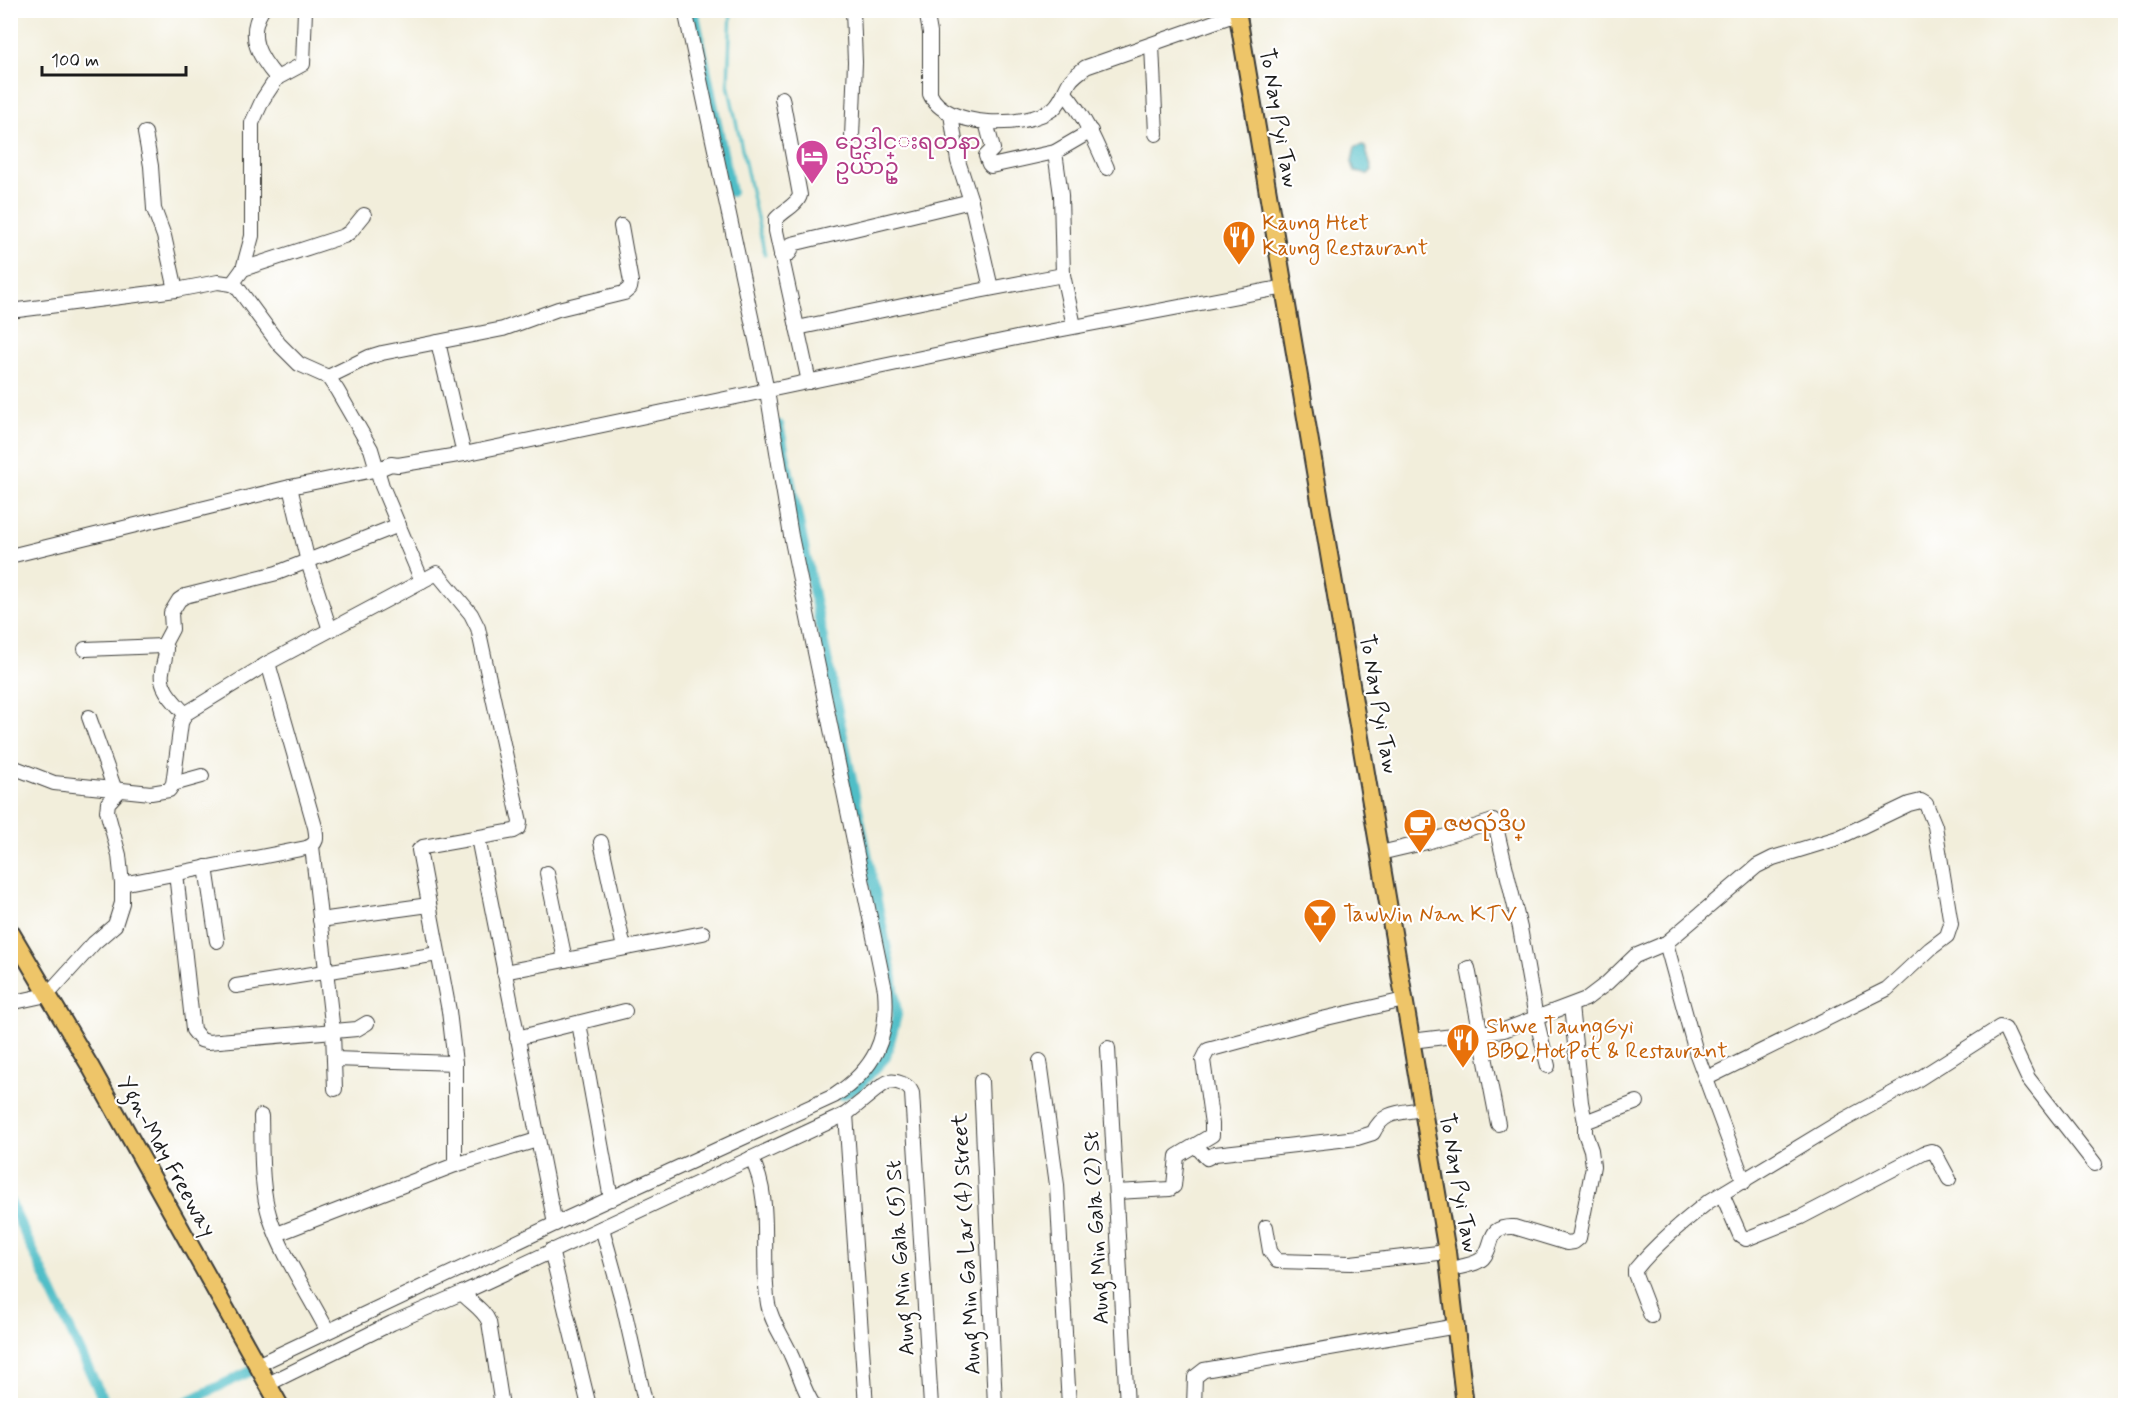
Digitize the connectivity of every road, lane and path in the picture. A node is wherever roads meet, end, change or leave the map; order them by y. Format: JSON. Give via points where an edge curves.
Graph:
{"nodes":[{"id":1,"x":262,"y":10,"type":"edge"},
{"id":2,"x":305,"y":10,"type":"edge"},
{"id":3,"x":685,"y":10,"type":"edge"},
{"id":4,"x":853,"y":10,"type":"edge"},
{"id":5,"x":926,"y":10,"type":"edge"},
{"id":6,"x":1237,"y":12,"type":"edge"},
{"id":7,"x":1152,"y":45,"type":"junction"},
{"id":8,"x":277,"y":78,"type":"junction"},
{"id":9,"x":1065,"y":93,"type":"junction"},
{"id":10,"x":782,"y":98,"type":"dead end"},
{"id":11,"x":951,"y":114,"type":"junction"},
{"id":12,"x":986,"y":122,"type":"junction"},
{"id":13,"x":1091,"y":131,"type":"junction"},
{"id":14,"x":145,"y":133,"type":"dead end"},
{"id":15,"x":1156,"y":134,"type":"dead end"},
{"id":16,"x":852,"y":137,"type":"dead end"},
{"id":17,"x":1055,"y":152,"type":"junction"},
{"id":18,"x":1107,"y":168,"type":"dead end"},
{"id":19,"x":971,"y":201,"type":"junction"},
{"id":20,"x":364,"y":215,"type":"dead end"},
{"id":21,"x":621,"y":226,"type":"dead end"},
{"id":22,"x":781,"y":256,"type":"junction"},
{"id":23,"x":243,"y":269,"type":"junction"},
{"id":24,"x":1063,"y":275,"type":"junction"},
{"id":25,"x":232,"y":284,"type":"junction"},
{"id":26,"x":1285,"y":287,"type":"junction"},
{"id":27,"x":991,"y":288,"type":"junction"},
{"id":28,"x":176,"y":290,"type":"junction"},
{"id":29,"x":10,"y":311,"type":"edge"},
{"id":30,"x":1074,"y":326,"type":"junction"},
{"id":31,"x":797,"y":328,"type":"junction"},
{"id":32,"x":438,"y":342,"type":"junction"},
{"id":33,"x":328,"y":377,"type":"junction"},
{"id":34,"x":809,"y":382,"type":"junction"},
{"id":35,"x":771,"y":390,"type":"junction"},
{"id":36,"x":464,"y":454,"type":"junction"},
{"id":37,"x":379,"y":469,"type":"junction"},
{"id":38,"x":290,"y":488,"type":"junction"},
{"id":39,"x":399,"y":525,"type":"junction"},
{"id":40,"x":10,"y":556,"type":"edge"},
{"id":41,"x":308,"y":562,"type":"junction"},
{"id":42,"x":423,"y":582,"type":"junction"},
{"id":43,"x":330,"y":630,"type":"junction"},
{"id":44,"x":163,"y":646,"type":"junction"},
{"id":45,"x":85,"y":648,"type":"dead end"},
{"id":46,"x":268,"y":663,"type":"junction"},
{"id":47,"x":185,"y":714,"type":"junction"},
{"id":48,"x":89,"y":717,"type":"dead end"},
{"id":49,"x":10,"y":766,"type":"edge"},
{"id":50,"x":201,"y":776,"type":"dead end"},
{"id":51,"x":173,"y":784,"type":"junction"},
{"id":52,"x":118,"y":790,"type":"junction"},
{"id":53,"x":478,"y":838,"type":"junction"},
{"id":54,"x":601,"y":842,"type":"dead end"},
{"id":55,"x":312,"y":846,"type":"junction"},
{"id":56,"x":1380,"y":853,"type":"junction"},
{"id":57,"x":206,"y":867,"type":"junction"},
{"id":58,"x":176,"y":873,"type":"junction"},
{"id":59,"x":547,"y":873,"type":"dead end"},
{"id":60,"x":122,"y":884,"type":"junction"},
{"id":61,"x":429,"y":905,"type":"junction"},
{"id":62,"x":320,"y":920,"type":"junction"},
{"id":63,"x":10,"y":931,"type":"edge"},
{"id":64,"x":702,"y":933,"type":"dead end"},
{"id":65,"x":217,"y":941,"type":"dead end"},
{"id":66,"x":1666,"y":943,"type":"junction"},
{"id":67,"x":624,"y":948,"type":"junction"},
{"id":68,"x":438,"y":954,"type":"junction"},
{"id":69,"x":565,"y":960,"type":"junction"},
{"id":70,"x":1468,"y":968,"type":"dead end"},
{"id":71,"x":504,"y":972,"type":"junction"},
{"id":72,"x":326,"y":973,"type":"junction"},
{"id":73,"x":236,"y":986,"type":"dead end"},
{"id":74,"x":47,"y":995,"type":"junction"},
{"id":75,"x":1404,"y":1000,"type":"junction"},
{"id":76,"x":10,"y":1003,"type":"edge"},
{"id":77,"x":1571,"y":1006,"type":"junction"},
{"id":78,"x":625,"y":1011,"type":"dead end"},
{"id":79,"x":1536,"y":1018,"type":"junction"},
{"id":80,"x":367,"y":1023,"type":"dead end"},
{"id":81,"x":579,"y":1023,"type":"junction"},
{"id":82,"x":333,"y":1032,"type":"junction"},
{"id":83,"x":1481,"y":1034,"type":"junction"},
{"id":84,"x":517,"y":1038,"type":"junction"},
{"id":85,"x":1411,"y":1041,"type":"junction"},
{"id":86,"x":1108,"y":1048,"type":"dead end"},
{"id":87,"x":334,"y":1059,"type":"junction"},
{"id":88,"x":1040,"y":1061,"type":"dead end"},
{"id":89,"x":455,"y":1063,"type":"junction"},
{"id":90,"x":1548,"y":1066,"type":"dead end"},
{"id":91,"x":1707,"y":1078,"type":"junction"},
{"id":92,"x":981,"y":1081,"type":"dead end"},
{"id":93,"x":335,"y":1089,"type":"dead end"},
{"id":94,"x":1637,"y":1102,"type":"dead end"},
{"id":95,"x":1423,"y":1109,"type":"junction"},
{"id":96,"x":846,"y":1114,"type":"junction"},
{"id":97,"x":261,"y":1116,"type":"dead end"},
{"id":98,"x":1586,"y":1122,"type":"junction"},
{"id":99,"x":1498,"y":1124,"type":"dead end"},
{"id":100,"x":537,"y":1140,"type":"junction"},
{"id":101,"x":1196,"y":1146,"type":"junction"},
{"id":102,"x":751,"y":1158,"type":"junction"},
{"id":103,"x":2095,"y":1164,"type":"dead end"},
{"id":104,"x":455,"y":1165,"type":"junction"},
{"id":105,"x":1949,"y":1179,"type":"dead end"},
{"id":106,"x":1744,"y":1182,"type":"junction"},
{"id":107,"x":1116,"y":1192,"type":"junction"},
{"id":108,"x":1722,"y":1194,"type":"junction"},
{"id":109,"x":611,"y":1199,"type":"junction"},
{"id":110,"x":555,"y":1224,"type":"junction"},
{"id":111,"x":1266,"y":1227,"type":"dead end"},
{"id":112,"x":602,"y":1228,"type":"junction"},
{"id":113,"x":277,"y":1234,"type":"junction"},
{"id":114,"x":551,"y":1250,"type":"junction"},
{"id":115,"x":1447,"y":1252,"type":"junction"},
{"id":116,"x":1450,"y":1269,"type":"junction"},
{"id":117,"x":462,"y":1293,"type":"junction"},
{"id":118,"x":1651,"y":1316,"type":"dead end"},
{"id":119,"x":1457,"y":1326,"type":"junction"},
{"id":120,"x":327,"y":1330,"type":"junction"},
{"id":121,"x":257,"y":1365,"type":"junction"},
{"id":122,"x":268,"y":1384,"type":"junction"},
{"id":123,"x":280,"y":1406,"type":"edge"},
{"id":124,"x":502,"y":1406,"type":"edge"},
{"id":125,"x":589,"y":1406,"type":"edge"},
{"id":126,"x":646,"y":1406,"type":"edge"},
{"id":127,"x":814,"y":1406,"type":"edge"},
{"id":128,"x":866,"y":1406,"type":"edge"},
{"id":129,"x":931,"y":1406,"type":"edge"},
{"id":130,"x":995,"y":1406,"type":"edge"},
{"id":131,"x":1069,"y":1406,"type":"edge"},
{"id":132,"x":1127,"y":1406,"type":"edge"},
{"id":133,"x":1194,"y":1406,"type":"edge"},
{"id":134,"x":1465,"y":1406,"type":"edge"}],
"edges":[{"from":1,"to":8,"type":"street","via":[[254,34],[261,56]]},
{"from":2,"to":8,"type":"street","via":[[303,64]]},
{"from":3,"to":35,"type":"street"},
{"from":4,"to":16,"type":"street"},
{"from":5,"to":11,"type":"street","via":[[930,94],[938,108]]},
{"from":6,"to":7,"type":"street"},
{"from":6,"to":26,"type":"main road","name":"To Nay Pyi Taw"},
{"from":7,"to":9,"type":"street","via":[[1086,67]]},
{"from":7,"to":15,"type":"street"},
{"from":8,"to":23,"type":"street","via":[[252,123],[252,230]]},
{"from":9,"to":12,"type":"street","via":[[1045,113]]},
{"from":9,"to":13,"type":"street"},
{"from":10,"to":22,"type":"street","via":[[800,195],[776,219]]},
{"from":11,"to":12,"type":"street"},
{"from":11,"to":19,"type":"street","via":[[958,161]]},
{"from":12,"to":17,"type":"street","via":[[993,149],[986,156],[989,166]]},
{"from":13,"to":17,"type":"street"},
{"from":13,"to":18,"type":"street"},
{"from":14,"to":28,"type":"street","via":[[154,209]]},
{"from":17,"to":24,"type":"street"},
{"from":19,"to":22,"type":"street","via":[[792,244],[792,252]]},
{"from":19,"to":27,"type":"street"},
{"from":20,"to":23,"type":"street","via":[[344,236]]},
{"from":21,"to":32,"type":"street","via":[[631,282],[624,293],[558,309],[503,329]]},
{"from":22,"to":31,"type":"street"},
{"from":23,"to":25,"type":"street"},
{"from":24,"to":27,"type":"street"},
{"from":24,"to":30,"type":"street"},
{"from":25,"to":28,"type":"street","via":[[218,282]]},
{"from":25,"to":33,"type":"street","via":[[299,364]]},
{"from":26,"to":30,"type":"street"},
{"from":26,"to":56,"type":"main road","name":"To Nay Pyi Taw"},
{"from":27,"to":31,"type":"street"},
{"from":28,"to":29,"type":"street"},
{"from":30,"to":34,"type":"street"},
{"from":31,"to":34,"type":"street"},
{"from":32,"to":33,"type":"street","via":[[376,355]]},
{"from":32,"to":36,"type":"street"},
{"from":33,"to":37,"type":"street","via":[[364,434]]},
{"from":34,"to":35,"type":"street"},
{"from":35,"to":36,"type":"street"},
{"from":35,"to":109,"type":"street","via":[[791,536],[885,990],[885,1026],[874,1058],[850,1086]]},
{"from":36,"to":37,"type":"street"},
{"from":37,"to":38,"type":"street"},
{"from":37,"to":39,"type":"street"},
{"from":38,"to":40,"type":"street"},
{"from":38,"to":41,"type":"street"},
{"from":39,"to":41,"type":"street"},
{"from":39,"to":42,"type":"street"},
{"from":41,"to":43,"type":"street"},
{"from":41,"to":44,"type":"street","via":[[185,596],[171,613],[172,629]]},
{"from":42,"to":43,"type":"street"},
{"from":42,"to":53,"type":"street","via":[[437,573],[471,614],[492,688],[520,826],[514,831]]},
{"from":43,"to":46,"type":"street"},
{"from":44,"to":45,"type":"street"},
{"from":44,"to":47,"type":"street","via":[[166,654],[162,683]]},
{"from":46,"to":47,"type":"street"},
{"from":46,"to":55,"type":"street","via":[[315,827],[317,841]]},
{"from":47,"to":51,"type":"street"},
{"from":48,"to":52,"type":"street"},
{"from":49,"to":52,"type":"street","via":[[54,783]]},
{"from":50,"to":51,"type":"street"},
{"from":51,"to":52,"type":"street","via":[[169,790],[158,792]]},
{"from":52,"to":60,"type":"street","via":[[107,811]]},
{"from":53,"to":61,"type":"street","via":[[420,849]]},
{"from":53,"to":71,"type":"street"},
{"from":54,"to":67,"type":"street"},
{"from":55,"to":57,"type":"street"},
{"from":55,"to":62,"type":"street"},
{"from":56,"to":75,"type":"main road","name":"To Nay Pyi Taw"},
{"from":56,"to":79,"type":"street","via":[[1483,823],[1495,823]]},
{"from":57,"to":58,"type":"street"},
{"from":57,"to":65,"type":"street"},
{"from":58,"to":60,"type":"street"},
{"from":58,"to":82,"type":"street","via":[[193,1030],[201,1040]]},
{"from":59,"to":69,"type":"street"},
{"from":60,"to":74,"type":"street","via":[[122,903],[115,925]]},
{"from":61,"to":62,"type":"street"},
{"from":61,"to":68,"type":"street"},
{"from":62,"to":72,"type":"street"},
{"from":63,"to":74,"type":"main road","name":"Ygn-Mdy Freeway"},
{"from":64,"to":67,"type":"street"},
{"from":66,"to":77,"type":"street","via":[[1635,956],[1586,999]]},
{"from":66,"to":91,"type":"street"},
{"from":66,"to":91,"type":"street","via":[[1757,866],[1838,838],[1909,804],[1926,804],[1935,826],[1951,924],[1947,936],[1887,989]]},
{"from":67,"to":69,"type":"street"},
{"from":68,"to":72,"type":"street"},
{"from":68,"to":89,"type":"street"},
{"from":69,"to":71,"type":"street"},
{"from":70,"to":83,"type":"street"},
{"from":71,"to":84,"type":"street"},
{"from":72,"to":73,"type":"street"},
{"from":72,"to":82,"type":"street"},
{"from":74,"to":76,"type":"street"},
{"from":74,"to":121,"type":"main road","name":"Ygn-Mdy Freeway"},
{"from":75,"to":85,"type":"main road","name":"To Nay Pyi Taw"},
{"from":75,"to":101,"type":"street","via":[[1208,1050],[1203,1059],[1212,1135]]},
{"from":77,"to":79,"type":"street"},
{"from":77,"to":98,"type":"street"},
{"from":78,"to":81,"type":"street"},
{"from":79,"to":83,"type":"street"},
{"from":79,"to":90,"type":"street"},
{"from":80,"to":82,"type":"street","via":[[357,1029]]},
{"from":81,"to":84,"type":"street"},
{"from":81,"to":109,"type":"street"},
{"from":82,"to":87,"type":"street"},
{"from":83,"to":85,"type":"street"},
{"from":83,"to":99,"type":"street"},
{"from":84,"to":100,"type":"street"},
{"from":85,"to":95,"type":"main road","name":"To Nay Pyi Taw"},
{"from":86,"to":107,"type":"street","name":"Aung Min Gala (2) St"},
{"from":87,"to":89,"type":"street"},
{"from":87,"to":93,"type":"street"},
{"from":88,"to":131,"type":"street","via":[[1057,1185]]},
{"from":89,"to":104,"type":"street"},
{"from":91,"to":106,"type":"street"},
{"from":92,"to":130,"type":"street","name":"Aung Min Ga Lar (4) Street"},
{"from":94,"to":98,"type":"street"},
{"from":95,"to":101,"type":"street","via":[[1387,1115],[1373,1132],[1358,1138],[1207,1158]]},
{"from":95,"to":115,"type":"main road","name":"To Nay Pyi Taw"},
{"from":96,"to":102,"type":"street"},
{"from":96,"to":128,"type":"street"},
{"from":96,"to":129,"type":"street","name":"Aung Min Gala (5) St","via":[[888,1082],[910,1089]]},
{"from":97,"to":113,"type":"street","via":[[266,1197]]},
{"from":98,"to":116,"type":"street","via":[[1593,1166],[1579,1238],[1567,1243],[1505,1227],[1497,1229],[1490,1238],[1481,1261]]},
{"from":100,"to":104,"type":"street"},
{"from":100,"to":110,"type":"street"},
{"from":101,"to":107,"type":"street","via":[[1177,1156],[1174,1186],[1170,1189]]},
{"from":102,"to":112,"type":"street"},
{"from":102,"to":127,"type":"street","via":[[764,1202],[768,1307]]},
{"from":103,"to":106,"type":"street","via":[[2028,1078],[2005,1029],[2000,1027]]},
{"from":104,"to":113,"type":"street"},
{"from":105,"to":108,"type":"street","via":[[1935,1153],[1924,1153],[1801,1217],[1746,1239],[1740,1235]]},
{"from":106,"to":108,"type":"street"},
{"from":107,"to":132,"type":"street","name":"Aung Min Gala (2) St"},
{"from":108,"to":118,"type":"street","via":[[1674,1230],[1635,1270]]},
{"from":109,"to":110,"type":"street"},
{"from":110,"to":120,"type":"street"},
{"from":111,"to":115,"type":"street","via":[[1270,1251],[1277,1261],[1351,1263]]},
{"from":112,"to":114,"type":"street"},
{"from":112,"to":126,"type":"street"},
{"from":113,"to":120,"type":"street"},
{"from":114,"to":117,"type":"street"},
{"from":114,"to":125,"type":"street"},
{"from":115,"to":116,"type":"main road","name":"To Nay Pyi Taw"},
{"from":116,"to":119,"type":"main road","name":"To Nay Pyi Taw"},
{"from":117,"to":122,"type":"street"},
{"from":117,"to":124,"type":"street","via":[[489,1322]]},
{"from":119,"to":133,"type":"street","via":[[1204,1370],[1195,1377]]},
{"from":119,"to":134,"type":"main road","name":"To Nay Pyi Taw"},
{"from":120,"to":121,"type":"street"},
{"from":121,"to":122,"type":"main road","name":"Ygn-Mdy Freeway"},
{"from":122,"to":123,"type":"main road","name":"Ygn-Mdy Freeway"}]}
